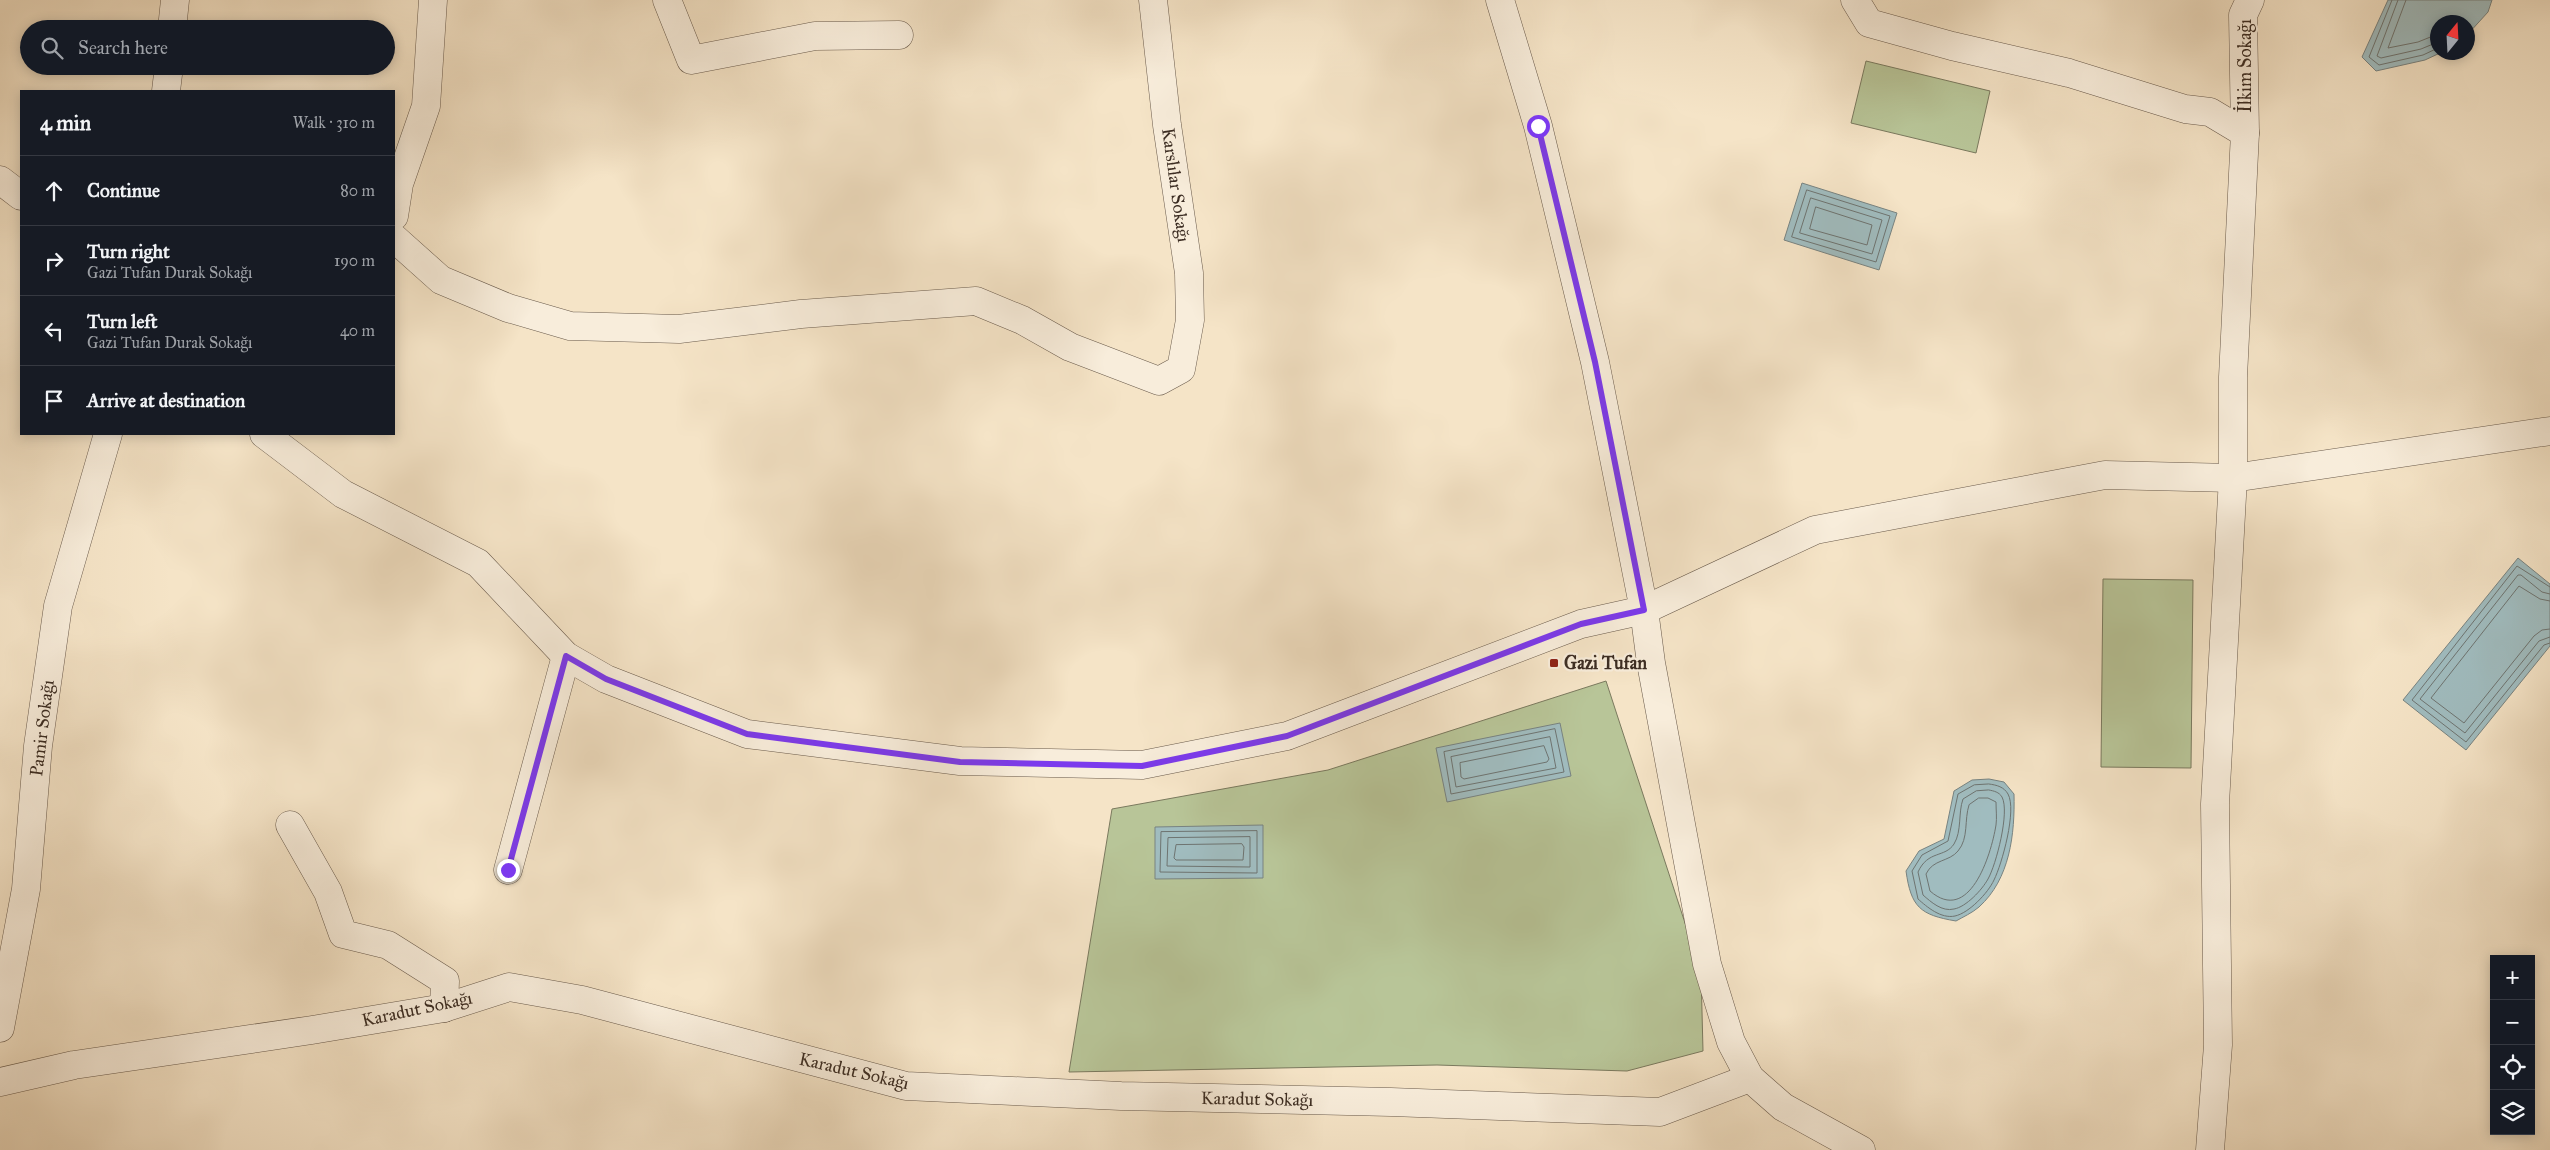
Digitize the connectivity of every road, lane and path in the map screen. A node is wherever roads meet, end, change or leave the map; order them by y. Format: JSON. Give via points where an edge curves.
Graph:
{"nodes":[{"id":1,"x":175,"y":0,"type":"edge"},
{"id":2,"x":433,"y":0,"type":"edge"},
{"id":3,"x":667,"y":0,"type":"edge"},
{"id":4,"x":1154,"y":0,"type":"edge"},
{"id":5,"x":1500,"y":0,"type":"edge"},
{"id":6,"x":1855,"y":0,"type":"edge"},
{"id":7,"x":2240,"y":5,"type":"edge"},
{"id":8,"x":173,"y":20,"type":"edge"},
{"id":9,"x":899,"y":35,"type":"dead end"},
{"id":10,"x":168,"y":75,"type":"edge"},
{"id":11,"x":166,"y":90,"type":"edge"},
{"id":12,"x":2245,"y":133,"type":"junction"},
{"id":13,"x":0,"y":180,"type":"edge"},
{"id":14,"x":20,"y":195,"type":"edge"},
{"id":15,"x":395,"y":210,"type":"edge"},
{"id":16,"x":395,"y":239,"type":"edge"},
{"id":17,"x":2550,"y":431,"type":"edge"},
{"id":18,"x":108,"y":435,"type":"edge"},
{"id":19,"x":265,"y":435,"type":"edge"},
{"id":20,"x":2233,"y":478,"type":"junction"},
{"id":21,"x":1644,"y":610,"type":"junction"},
{"id":22,"x":566,"y":656,"type":"junction"},
{"id":23,"x":290,"y":824,"type":"dead end"},
{"id":24,"x":508,"y":870,"type":"dead end"},
{"id":25,"x":444,"y":1008,"type":"junction"},
{"id":26,"x":0,"y":1028,"type":"edge"},
{"id":27,"x":1750,"y":1078,"type":"junction"},
{"id":28,"x":0,"y":1082,"type":"edge"},
{"id":29,"x":1861,"y":1150,"type":"edge"},
{"id":30,"x":2210,"y":1150,"type":"edge"}],
"edges":[{"from":1,"to":8,"type":"street"},
{"from":2,"to":15,"type":"street","via":[[426,106],[399,184]]},
{"from":3,"to":9,"type":"street","via":[[691,60],[815,36]]},
{"from":4,"to":16,"type":"street","name":"Karslılar Sokağı","via":[[1167,125],[1188,273],[1190,320],[1181,369],[1159,381],[1070,348],[1022,320],[976,301],[801,314],[679,330],[570,326],[508,308],[441,280]]},
{"from":5,"to":21,"type":"street","via":[[1538,126],[1595,362]]},
{"from":6,"to":12,"type":"street","via":[[1868,23],[2069,73],[2185,109],[2210,112]]},
{"from":7,"to":12,"type":"street","name":"İlkim Sokağı"},
{"from":10,"to":11,"type":"street"},
{"from":12,"to":20,"type":"street","name":"İlkim Sokağı","via":[[2233,377]]},
{"from":13,"to":14,"type":"street"},
{"from":17,"to":20,"type":"street"},
{"from":18,"to":26,"type":"street","name":"Pamir Sokağı","via":[[58,606],[38,746],[26,889]]},
{"from":19,"to":22,"type":"street","via":[[343,494],[478,563]]},
{"from":20,"to":21,"type":"street","via":[[2105,475],[1815,530]]},
{"from":20,"to":30,"type":"street","name":"İlkim Sokağı","via":[[2215,804],[2218,1045]]},
{"from":21,"to":22,"type":"street","via":[[1581,624],[1287,736],[1142,766],[960,762],[747,734],[606,679]]},
{"from":21,"to":27,"type":"street","via":[[1707,964],[1731,1042]]},
{"from":22,"to":24,"type":"street"},
{"from":23,"to":25,"type":"street","via":[[328,892],[343,934],[388,946],[445,980]]},
{"from":25,"to":27,"type":"street","name":"Karadut Sokağı","via":[[509,988],[582,1000],[906,1086],[1120,1096],[1660,1112]]},
{"from":25,"to":28,"type":"street","name":"Karadut Sokağı","via":[[74,1065]]},
{"from":27,"to":29,"type":"street","via":[[1783,1107]]}]}
